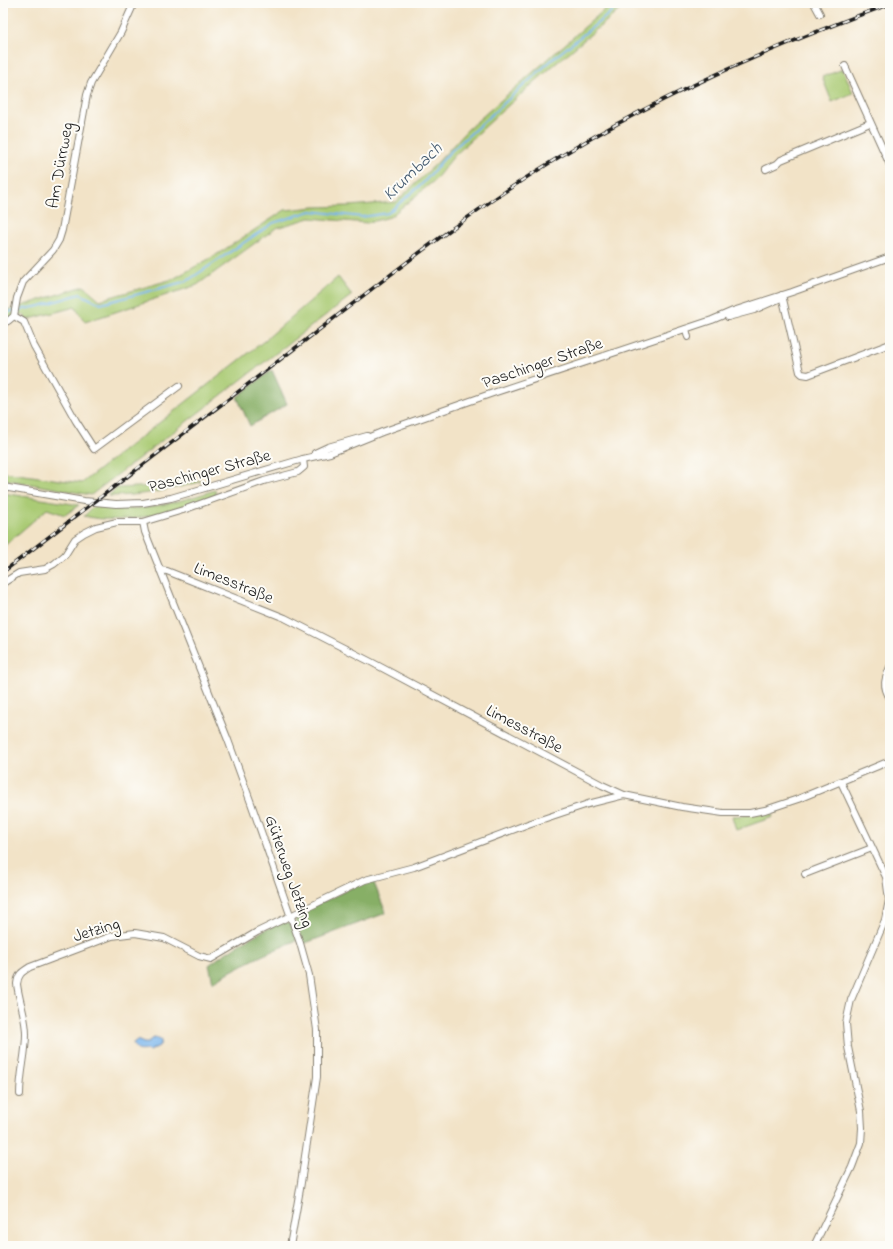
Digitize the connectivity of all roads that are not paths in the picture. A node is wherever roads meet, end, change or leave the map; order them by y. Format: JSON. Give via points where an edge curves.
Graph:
{"nodes":[{"id":1,"x":134,"y":3,"type":"edge"},
{"id":2,"x":814,"y":3,"type":"edge"},
{"id":3,"x":820,"y":14,"type":"dead end"},
{"id":4,"x":845,"y":66,"type":"dead end"},
{"id":5,"x":870,"y":123,"type":"junction"},
{"id":6,"x":890,"y":165,"type":"edge"},
{"id":7,"x":766,"y":169,"type":"dead end"},
{"id":8,"x":890,"y":257,"type":"edge"},
{"id":9,"x":782,"y":296,"type":"junction"},
{"id":10,"x":14,"y":316,"type":"junction"},
{"id":11,"x":3,"y":323,"type":"edge"},
{"id":12,"x":686,"y":329,"type":"junction"},
{"id":13,"x":688,"y":337,"type":"dead end"},
{"id":14,"x":890,"y":344,"type":"edge"},
{"id":15,"x":180,"y":386,"type":"dead end"},
{"id":16,"x":303,"y":459,"type":"junction"},
{"id":17,"x":3,"y":487,"type":"edge"},
{"id":18,"x":143,"y":522,"type":"junction"},
{"id":19,"x":160,"y":570,"type":"junction"},
{"id":20,"x":3,"y":583,"type":"edge"},
{"id":21,"x":890,"y":667,"type":"edge"},
{"id":22,"x":890,"y":698,"type":"edge"},
{"id":23,"x":890,"y":761,"type":"edge"},
{"id":24,"x":841,"y":782,"type":"junction"},
{"id":25,"x":624,"y":795,"type":"junction"},
{"id":26,"x":872,"y":848,"type":"junction"},
{"id":27,"x":806,"y":874,"type":"dead end"},
{"id":28,"x":290,"y":915,"type":"junction"},
{"id":29,"x":20,"y":1094,"type":"dead end"},
{"id":30,"x":290,"y":1246,"type":"edge"},
{"id":31,"x":814,"y":1246,"type":"edge"}],
"edges":[{"from":1,"to":10,"type":"street","name":"Am Dürrweg","via":[[87,95],[59,240],[23,282]]},
{"from":2,"to":3,"type":"street"},
{"from":4,"to":5,"type":"street"},
{"from":5,"to":6,"type":"street"},
{"from":5,"to":7,"type":"street","via":[[780,160]]},
{"from":8,"to":9,"type":"street","name":"Paschinger Straße"},
{"from":9,"to":12,"type":"street","name":"Paschinger Straße","via":[[754,310]]},
{"from":9,"to":14,"type":"street","via":[[802,374],[808,375]]},
{"from":10,"to":11,"type":"street"},
{"from":10,"to":15,"type":"street","via":[[24,322],[34,346],[94,449]]},
{"from":12,"to":13,"type":"street"},
{"from":12,"to":16,"type":"street","name":"Paschinger Straße","via":[[382,432],[328,447]]},
{"from":16,"to":17,"type":"street","name":"Paschinger Straße","via":[[171,498],[143,503],[100,503]]},
{"from":16,"to":18,"type":"street","via":[[304,467],[298,472],[264,480]]},
{"from":18,"to":19,"type":"street","name":"Güterweg Jetzing"},
{"from":18,"to":20,"type":"street","via":[[110,523],[90,530],[75,539],[65,555],[54,564],[45,569],[19,573]]},
{"from":19,"to":25,"type":"street","name":"Limesstraße","via":[[285,618]]},
{"from":19,"to":28,"type":"street","name":"Güterweg Jetzing","via":[[228,740]]},
{"from":21,"to":22,"type":"street","via":[[885,678],[885,686]]},
{"from":23,"to":24,"type":"street","name":"Limesstraße"},
{"from":24,"to":25,"type":"street","name":"Limesstraße","via":[[765,810],[741,814],[696,810]]},
{"from":24,"to":26,"type":"street"},
{"from":25,"to":28,"type":"street","via":[[528,824],[414,867],[365,880]]},
{"from":26,"to":27,"type":"street"},
{"from":26,"to":31,"type":"street","via":[[886,877],[888,906],[852,1000],[847,1015],[846,1031],[861,1111],[862,1138],[852,1167]]},
{"from":28,"to":29,"type":"street","name":"Jetzing","via":[[211,959],[199,956],[164,938],[124,934],[96,941],[20,973],[17,984],[26,1038]]},
{"from":28,"to":30,"type":"street","name":"Güterweg Jetzing","via":[[312,992],[318,1060],[313,1112]]}]}
